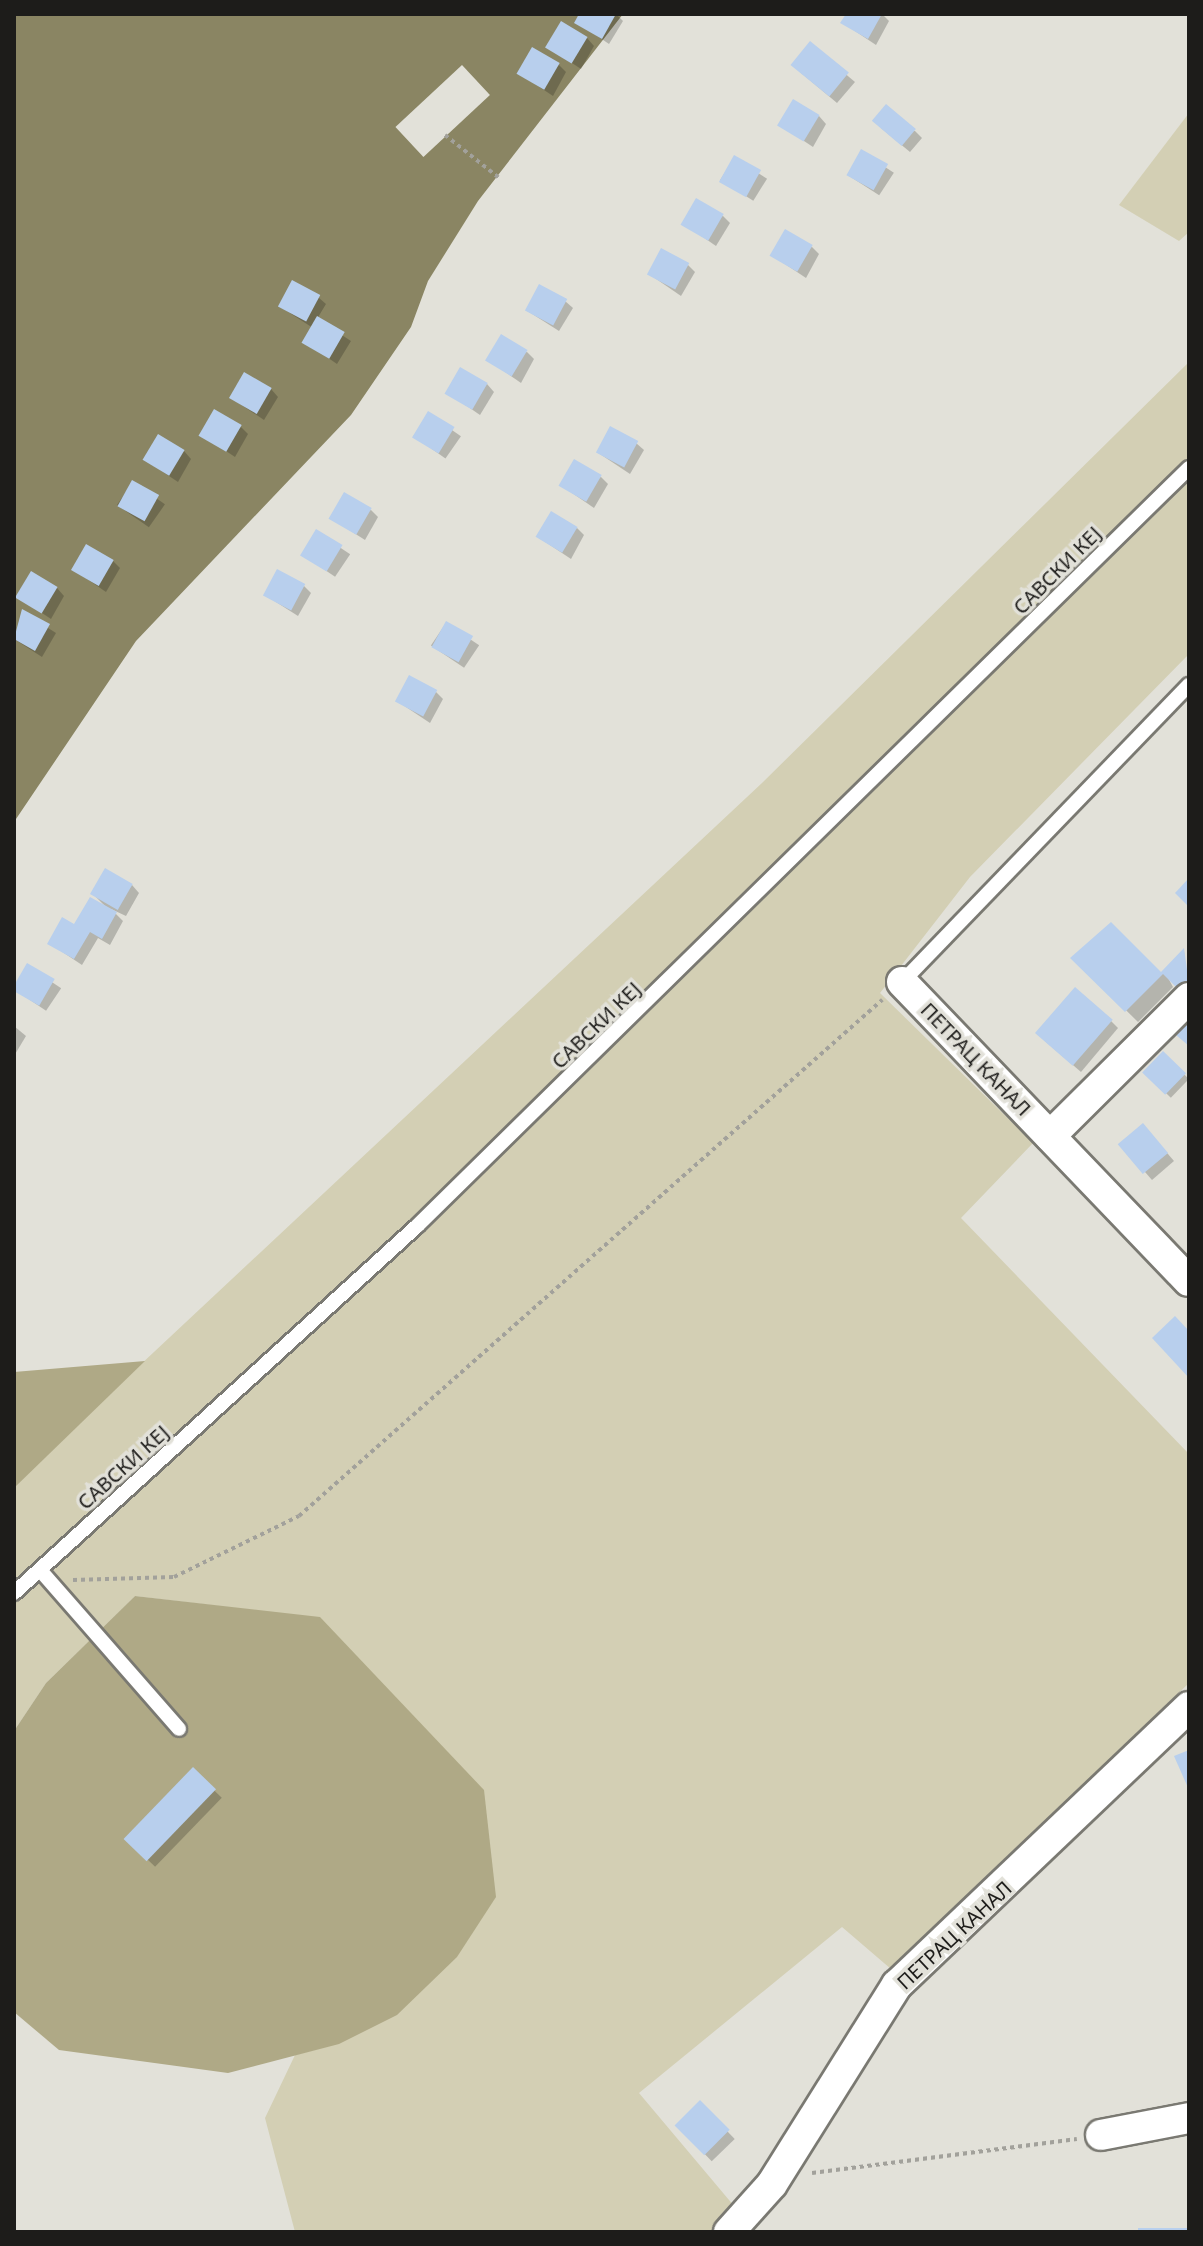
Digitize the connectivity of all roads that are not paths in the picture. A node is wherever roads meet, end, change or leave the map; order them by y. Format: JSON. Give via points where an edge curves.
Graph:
{"nodes":[{"id":1,"x":1189,"y":468,"type":"edge"},
{"id":2,"x":1189,"y":685,"type":"edge"},
{"id":3,"x":902,"y":982,"type":"joint"},
{"id":4,"x":1189,"y":998,"type":"edge"},
{"id":5,"x":1050,"y":1136,"type":"junction"},
{"id":6,"x":1189,"y":1281,"type":"edge"},
{"id":7,"x":43,"y":1576,"type":"junction"},
{"id":8,"x":14,"y":1593,"type":"edge"},
{"id":9,"x":1189,"y":1707,"type":"edge"},
{"id":10,"x":179,"y":1729,"type":"dead end"},
{"id":11,"x":1189,"y":2118,"type":"edge"},
{"id":12,"x":1101,"y":2135,"type":"road end"},
{"id":13,"x":729,"y":2232,"type":"edge"}],
"edges":[{"from":1,"to":7,"type":"lane","name":"САВСКИ КЕЈ","via":[[417,1226]]},
{"from":2,"to":3,"type":"lane"},
{"from":3,"to":5,"type":"street","name":"ПЕТРАЦ КАНАЛ"},
{"from":4,"to":5,"type":"street"},
{"from":5,"to":6,"type":"street","name":"ПЕТРАЦ КАНАЛ"},
{"from":7,"to":8,"type":"lane","name":"САВСКИ КЕЈ"},
{"from":7,"to":10,"type":"lane"},
{"from":9,"to":13,"type":"street","name":"ПЕТРАЦ КАНАЛ","via":[[897,1985],[772,2184]]},
{"from":11,"to":12,"type":"street"}]}
